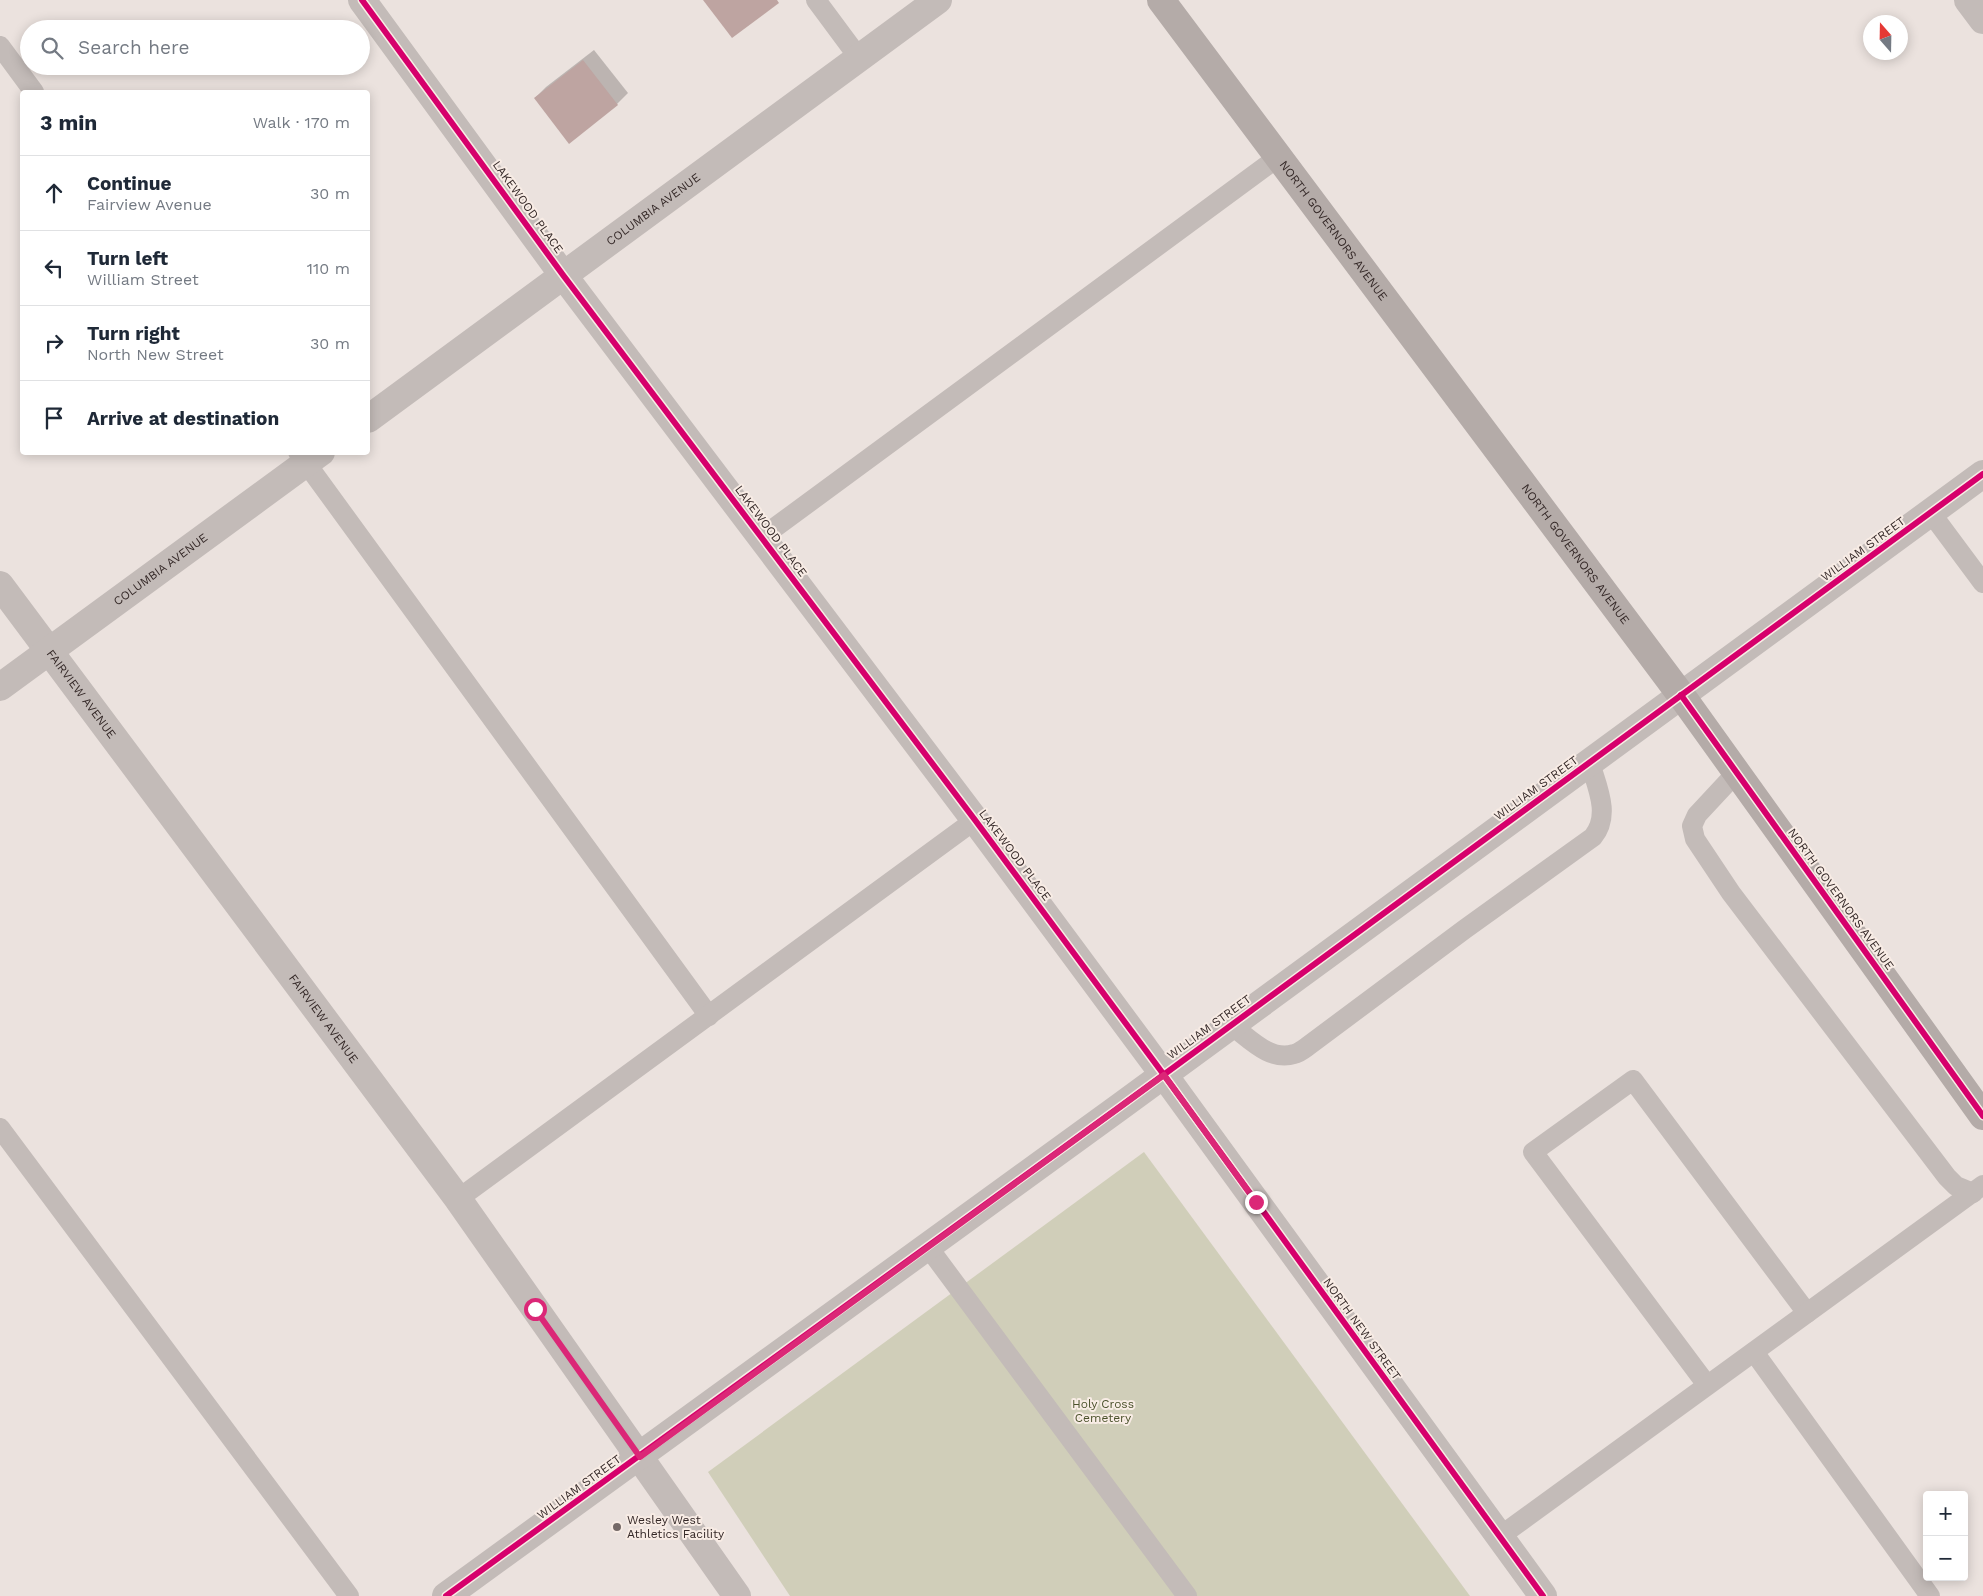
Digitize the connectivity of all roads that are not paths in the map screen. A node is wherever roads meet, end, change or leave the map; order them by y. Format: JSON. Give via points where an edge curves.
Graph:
{"nodes":[{"id":1,"x":362,"y":0,"type":"edge"},
{"id":2,"x":816,"y":0,"type":"edge"},
{"id":3,"x":938,"y":0,"type":"edge"},
{"id":4,"x":1161,"y":0,"type":"edge"},
{"id":5,"x":1968,"y":0,"type":"edge"},
{"id":6,"x":1983,"y":20,"type":"edge"},
{"id":7,"x":0,"y":46,"type":"edge"},
{"id":8,"x":859,"y":58,"type":"junction"},
{"id":9,"x":20,"y":73,"type":"edge"},
{"id":10,"x":21,"y":75,"type":"edge"},
{"id":11,"x":33,"y":90,"type":"edge"},
{"id":12,"x":1278,"y":158,"type":"junction"},
{"id":13,"x":563,"y":275,"type":"junction"},
{"id":14,"x":370,"y":417,"type":"edge"},
{"id":15,"x":308,"y":456,"type":"edge"},
{"id":16,"x":1983,"y":474,"type":"edge"},
{"id":17,"x":1930,"y":513,"type":"junction"},
{"id":18,"x":762,"y":537,"type":"junction"},
{"id":19,"x":1983,"y":583,"type":"edge"},
{"id":20,"x":0,"y":585,"type":"edge"},
{"id":21,"x":49,"y":651,"type":"junction"},
{"id":22,"x":0,"y":687,"type":"edge"},
{"id":23,"x":1681,"y":696,"type":"junction"},
{"id":24,"x":1590,"y":763,"type":"junction"},
{"id":25,"x":1737,"y":772,"type":"junction"},
{"id":26,"x":975,"y":820,"type":"junction"},
{"id":27,"x":709,"y":1016,"type":"junction"},
{"id":28,"x":1231,"y":1025,"type":"junction"},
{"id":29,"x":1164,"y":1075,"type":"junction"},
{"id":30,"x":1983,"y":1116,"type":"edge"},
{"id":31,"x":0,"y":1128,"type":"edge"},
{"id":32,"x":1978,"y":1189,"type":"edge"},
{"id":33,"x":458,"y":1199,"type":"junction"},
{"id":34,"x":928,"y":1247,"type":"junction"},
{"id":35,"x":1807,"y":1314,"type":"junction"},
{"id":36,"x":1754,"y":1352,"type":"junction"},
{"id":37,"x":1707,"y":1385,"type":"junction"},
{"id":38,"x":640,"y":1457,"type":"junction"},
{"id":39,"x":1499,"y":1537,"type":"junction"},
{"id":40,"x":349,"y":1596,"type":"edge"},
{"id":41,"x":446,"y":1596,"type":"edge"},
{"id":42,"x":737,"y":1596,"type":"edge"},
{"id":43,"x":1187,"y":1596,"type":"edge"},
{"id":44,"x":1543,"y":1596,"type":"edge"},
{"id":45,"x":1930,"y":1596,"type":"edge"}],
"edges":[{"from":1,"to":13,"type":"street","name":"LAKEWOOD PLACE"},
{"from":2,"to":8,"type":"lane"},
{"from":3,"to":8,"type":"street","name":"COLUMBIA AVENUE"},
{"from":4,"to":12,"type":"main road","name":"NORTH GOVERNORS AVENUE"},
{"from":5,"to":6,"type":"street"},
{"from":7,"to":9,"type":"lane"},
{"from":8,"to":13,"type":"street","name":"COLUMBIA AVENUE"},
{"from":10,"to":11,"type":"lane"},
{"from":12,"to":18,"type":"lane"},
{"from":12,"to":23,"type":"main road","name":"NORTH GOVERNORS AVENUE"},
{"from":13,"to":14,"type":"street","name":"COLUMBIA AVENUE"},
{"from":13,"to":18,"type":"street","name":"LAKEWOOD PLACE"},
{"from":15,"to":21,"type":"street","name":"COLUMBIA AVENUE"},
{"from":15,"to":27,"type":"lane"},
{"from":16,"to":17,"type":"street","name":"WILLIAM STREET"},
{"from":17,"to":19,"type":"lane"},
{"from":17,"to":23,"type":"street","name":"WILLIAM STREET"},
{"from":18,"to":26,"type":"street","name":"LAKEWOOD PLACE"},
{"from":20,"to":21,"type":"street","name":"FAIRVIEW AVENUE"},
{"from":21,"to":22,"type":"street","name":"COLUMBIA AVENUE"},
{"from":21,"to":33,"type":"street","name":"FAIRVIEW AVENUE"},
{"from":23,"to":24,"type":"street","name":"WILLIAM STREET"},
{"from":23,"to":25,"type":"main road","name":"NORTH GOVERNORS AVENUE"},
{"from":24,"to":28,"type":"street","name":"WILLIAM STREET"},
{"from":24,"to":28,"type":"lane","via":[[1603,816],[1600,829],[1593,837],[1308,1046],[1295,1054],[1283,1056],[1267,1052]]},
{"from":25,"to":30,"type":"main road","name":"NORTH GOVERNORS AVENUE"},
{"from":25,"to":32,"type":"lane","via":[[1697,815],[1692,826],[1695,839],[1731,892],[1947,1177],[1956,1186]]},
{"from":26,"to":27,"type":"lane"},
{"from":26,"to":29,"type":"street","name":"LAKEWOOD PLACE"},
{"from":27,"to":33,"type":"lane"},
{"from":28,"to":29,"type":"street","name":"WILLIAM STREET"},
{"from":29,"to":34,"type":"street","name":"WILLIAM STREET"},
{"from":29,"to":39,"type":"street","name":"NORTH NEW STREET"},
{"from":31,"to":40,"type":"lane"},
{"from":32,"to":35,"type":"lane"},
{"from":33,"to":38,"type":"street","name":"FAIRVIEW AVENUE"},
{"from":34,"to":38,"type":"street","name":"WILLIAM STREET"},
{"from":34,"to":43,"type":"lane"},
{"from":35,"to":36,"type":"lane"},
{"from":35,"to":37,"type":"lane","via":[[1633,1080],[1533,1152]]},
{"from":36,"to":37,"type":"lane"},
{"from":36,"to":45,"type":"lane"},
{"from":37,"to":39,"type":"lane"},
{"from":38,"to":41,"type":"street","name":"WILLIAM STREET"},
{"from":38,"to":42,"type":"street","name":"FAIRVIEW AVENUE"},
{"from":39,"to":44,"type":"street","name":"NORTH NEW STREET"}]}
